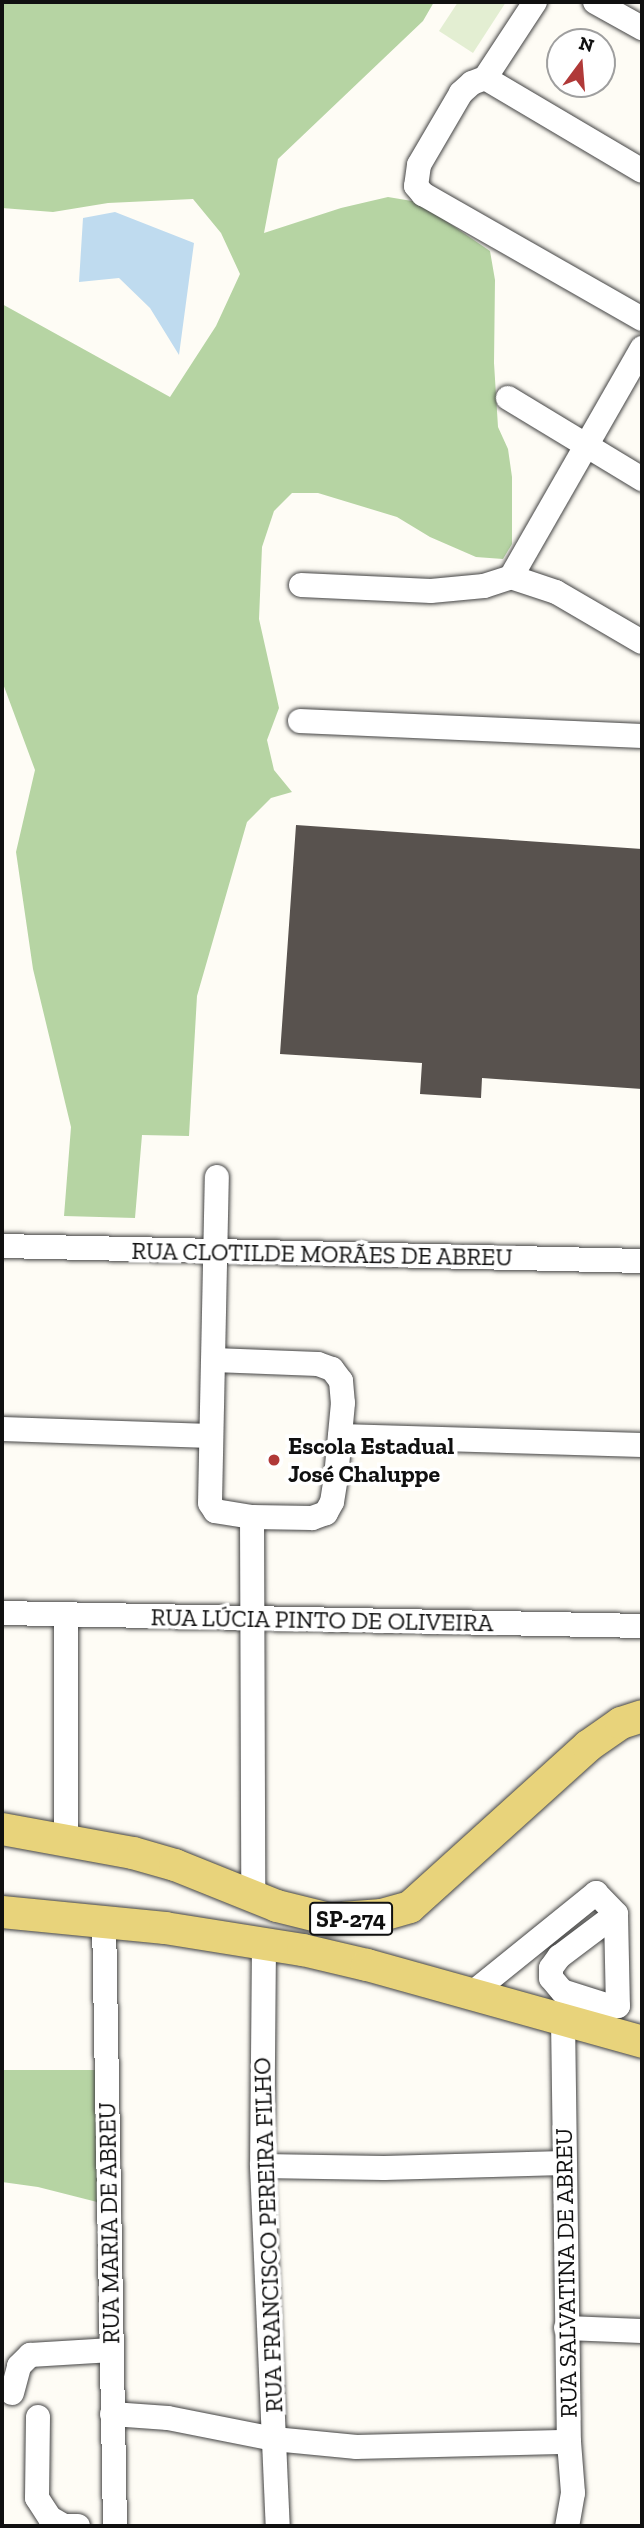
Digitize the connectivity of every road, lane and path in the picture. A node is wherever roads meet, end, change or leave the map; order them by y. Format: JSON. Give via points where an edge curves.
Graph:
{"nodes":[{"id":1,"x":535,"y":2,"type":"edge"},
{"id":2,"x":595,"y":2,"type":"edge"},
{"id":3,"x":642,"y":28,"type":"edge"},
{"id":4,"x":485,"y":78,"type":"junction"},
{"id":5,"x":642,"y":171,"type":"edge"},
{"id":6,"x":642,"y":319,"type":"edge"},
{"id":7,"x":642,"y":348,"type":"edge"},
{"id":8,"x":508,"y":398,"type":"dead end"},
{"id":9,"x":587,"y":445,"type":"junction"},
{"id":10,"x":642,"y":479,"type":"edge"},
{"id":11,"x":511,"y":578,"type":"junction"},
{"id":12,"x":301,"y":584,"type":"dead end"},
{"id":13,"x":642,"y":642,"type":"edge"},
{"id":14,"x":300,"y":721,"type":"dead end"},
{"id":15,"x":642,"y":736,"type":"edge"},
{"id":16,"x":217,"y":1177,"type":"dead end"},
{"id":17,"x":2,"y":1246,"type":"edge"},
{"id":18,"x":217,"y":1251,"type":"junction"},
{"id":19,"x":642,"y":1261,"type":"edge"},
{"id":20,"x":214,"y":1360,"type":"junction"},
{"id":21,"x":2,"y":1429,"type":"edge"},
{"id":22,"x":211,"y":1436,"type":"junction"},
{"id":23,"x":340,"y":1436,"type":"junction"},
{"id":24,"x":642,"y":1445,"type":"edge"},
{"id":25,"x":252,"y":1517,"type":"junction"},
{"id":26,"x":2,"y":1613,"type":"edge"},
{"id":27,"x":66,"y":1614,"type":"junction"},
{"id":28,"x":251,"y":1618,"type":"junction"},
{"id":29,"x":642,"y":1626,"type":"edge"},
{"id":30,"x":642,"y":1716,"type":"edge"},
{"id":31,"x":2,"y":1829,"type":"edge"},
{"id":32,"x":66,"y":1840,"type":"junction"},
{"id":33,"x":253,"y":1896,"type":"junction"},
{"id":34,"x":410,"y":1907,"type":"junction"},
{"id":35,"x":2,"y":1912,"type":"edge"},
{"id":36,"x":608,"y":1918,"type":"dead end"},
{"id":37,"x":104,"y":1920,"type":"junction"},
{"id":38,"x":264,"y":1944,"type":"junction"},
{"id":39,"x":368,"y":1965,"type":"junction"},
{"id":40,"x":471,"y":1994,"type":"junction"},
{"id":41,"x":564,"y":2019,"type":"junction"},
{"id":42,"x":642,"y":2042,"type":"edge"},
{"id":43,"x":564,"y":2164,"type":"junction"},
{"id":44,"x":262,"y":2166,"type":"junction"},
{"id":45,"x":566,"y":2328,"type":"junction"},
{"id":46,"x":642,"y":2331,"type":"edge"},
{"id":47,"x":112,"y":2350,"type":"junction"},
{"id":48,"x":12,"y":2393,"type":"dead end"},
{"id":49,"x":112,"y":2414,"type":"junction"},
{"id":50,"x":38,"y":2417,"type":"dead end"},
{"id":51,"x":274,"y":2439,"type":"junction"},
{"id":52,"x":569,"y":2442,"type":"junction"},
{"id":53,"x":78,"y":2526,"type":"edge"},
{"id":54,"x":115,"y":2526,"type":"edge"},
{"id":55,"x":278,"y":2526,"type":"edge"},
{"id":56,"x":567,"y":2526,"type":"edge"}],
"edges":[{"from":1,"to":4,"type":"street"},
{"from":2,"to":3,"type":"street"},
{"from":4,"to":5,"type":"street"},
{"from":4,"to":6,"type":"street","via":[[461,93],[419,165],[415,186]]},
{"from":7,"to":9,"type":"street"},
{"from":8,"to":9,"type":"street"},
{"from":9,"to":10,"type":"street"},
{"from":9,"to":11,"type":"street"},
{"from":11,"to":12,"type":"street","via":[[484,586],[430,591]]},
{"from":11,"to":13,"type":"street","via":[[556,592]]},
{"from":14,"to":15,"type":"street"},
{"from":16,"to":18,"type":"street"},
{"from":17,"to":18,"type":"street","name":"RUA CLOTILDE MORÃES DE ABREU"},
{"from":18,"to":19,"type":"street","name":"RUA CLOTILDE MORÃES DE ABREU"},
{"from":18,"to":20,"type":"street"},
{"from":20,"to":22,"type":"street"},
{"from":20,"to":23,"type":"street","via":[[291,1362],[332,1369],[341,1381]]},
{"from":21,"to":22,"type":"street"},
{"from":22,"to":25,"type":"street","via":[[209,1503],[215,1511]]},
{"from":23,"to":24,"type":"street"},
{"from":23,"to":25,"type":"street","via":[[332,1502],[326,1513],[312,1518]]},
{"from":25,"to":28,"type":"street"},
{"from":26,"to":27,"type":"street","name":"RUA LÚCIA PINTO DE OLIVEIRA"},
{"from":27,"to":28,"type":"street","name":"RUA LÚCIA PINTO DE OLIVEIRA"},
{"from":27,"to":32,"type":"street"},
{"from":28,"to":29,"type":"street","name":"RUA LÚCIA PINTO DE OLIVEIRA"},
{"from":28,"to":33,"type":"street"},
{"from":30,"to":34,"type":"main road","number":"SP-274","via":[[621,1723],[588,1746]]},
{"from":31,"to":32,"type":"main road","number":"SP-274"},
{"from":32,"to":33,"type":"main road","number":"SP-274","via":[[175,1865]]},
{"from":33,"to":34,"type":"main road","number":"SP-274","via":[[329,1919],[355,1919]]},
{"from":34,"to":39,"type":"main road","via":[[369,1936],[363,1952]]},
{"from":35,"to":37,"type":"main road"},
{"from":36,"to":40,"type":"street","via":[[589,1899]]},
{"from":37,"to":38,"type":"main road"},
{"from":37,"to":47,"type":"street","name":"RUA MARIA DE ABREU"},
{"from":38,"to":39,"type":"main road"},
{"from":38,"to":44,"type":"street","name":"RUA FRANCISCO PEREIRA FILHO"},
{"from":39,"to":40,"type":"main road"},
{"from":40,"to":41,"type":"main road"},
{"from":41,"to":42,"type":"main road"},
{"from":41,"to":43,"type":"street","name":"RUA SALVATINA DE ABREU"},
{"from":43,"to":44,"type":"street"},
{"from":43,"to":45,"type":"street","name":"RUA SALVATINA DE ABREU"},
{"from":44,"to":51,"type":"street","name":"RUA FRANCISCO PEREIRA FILHO"},
{"from":45,"to":46,"type":"street"},
{"from":45,"to":52,"type":"street","name":"RUA SALVATINA DE ABREU"},
{"from":47,"to":48,"type":"street","via":[[30,2355],[19,2366]]},
{"from":47,"to":49,"type":"street","name":"RUA MARIA DE ABREU"},
{"from":49,"to":51,"type":"street","via":[[168,2418]]},
{"from":49,"to":54,"type":"street","name":"RUA MARIA DE ABREU"},
{"from":50,"to":53,"type":"street","via":[[37,2498],[50,2518],[64,2526]]},
{"from":51,"to":52,"type":"street","via":[[393,2448]]},
{"from":51,"to":55,"type":"street","name":"RUA FRANCISCO PEREIRA FILHO"},
{"from":52,"to":56,"type":"street","name":"RUA SALVATINA DE ABREU","via":[[573,2493]]}]}
